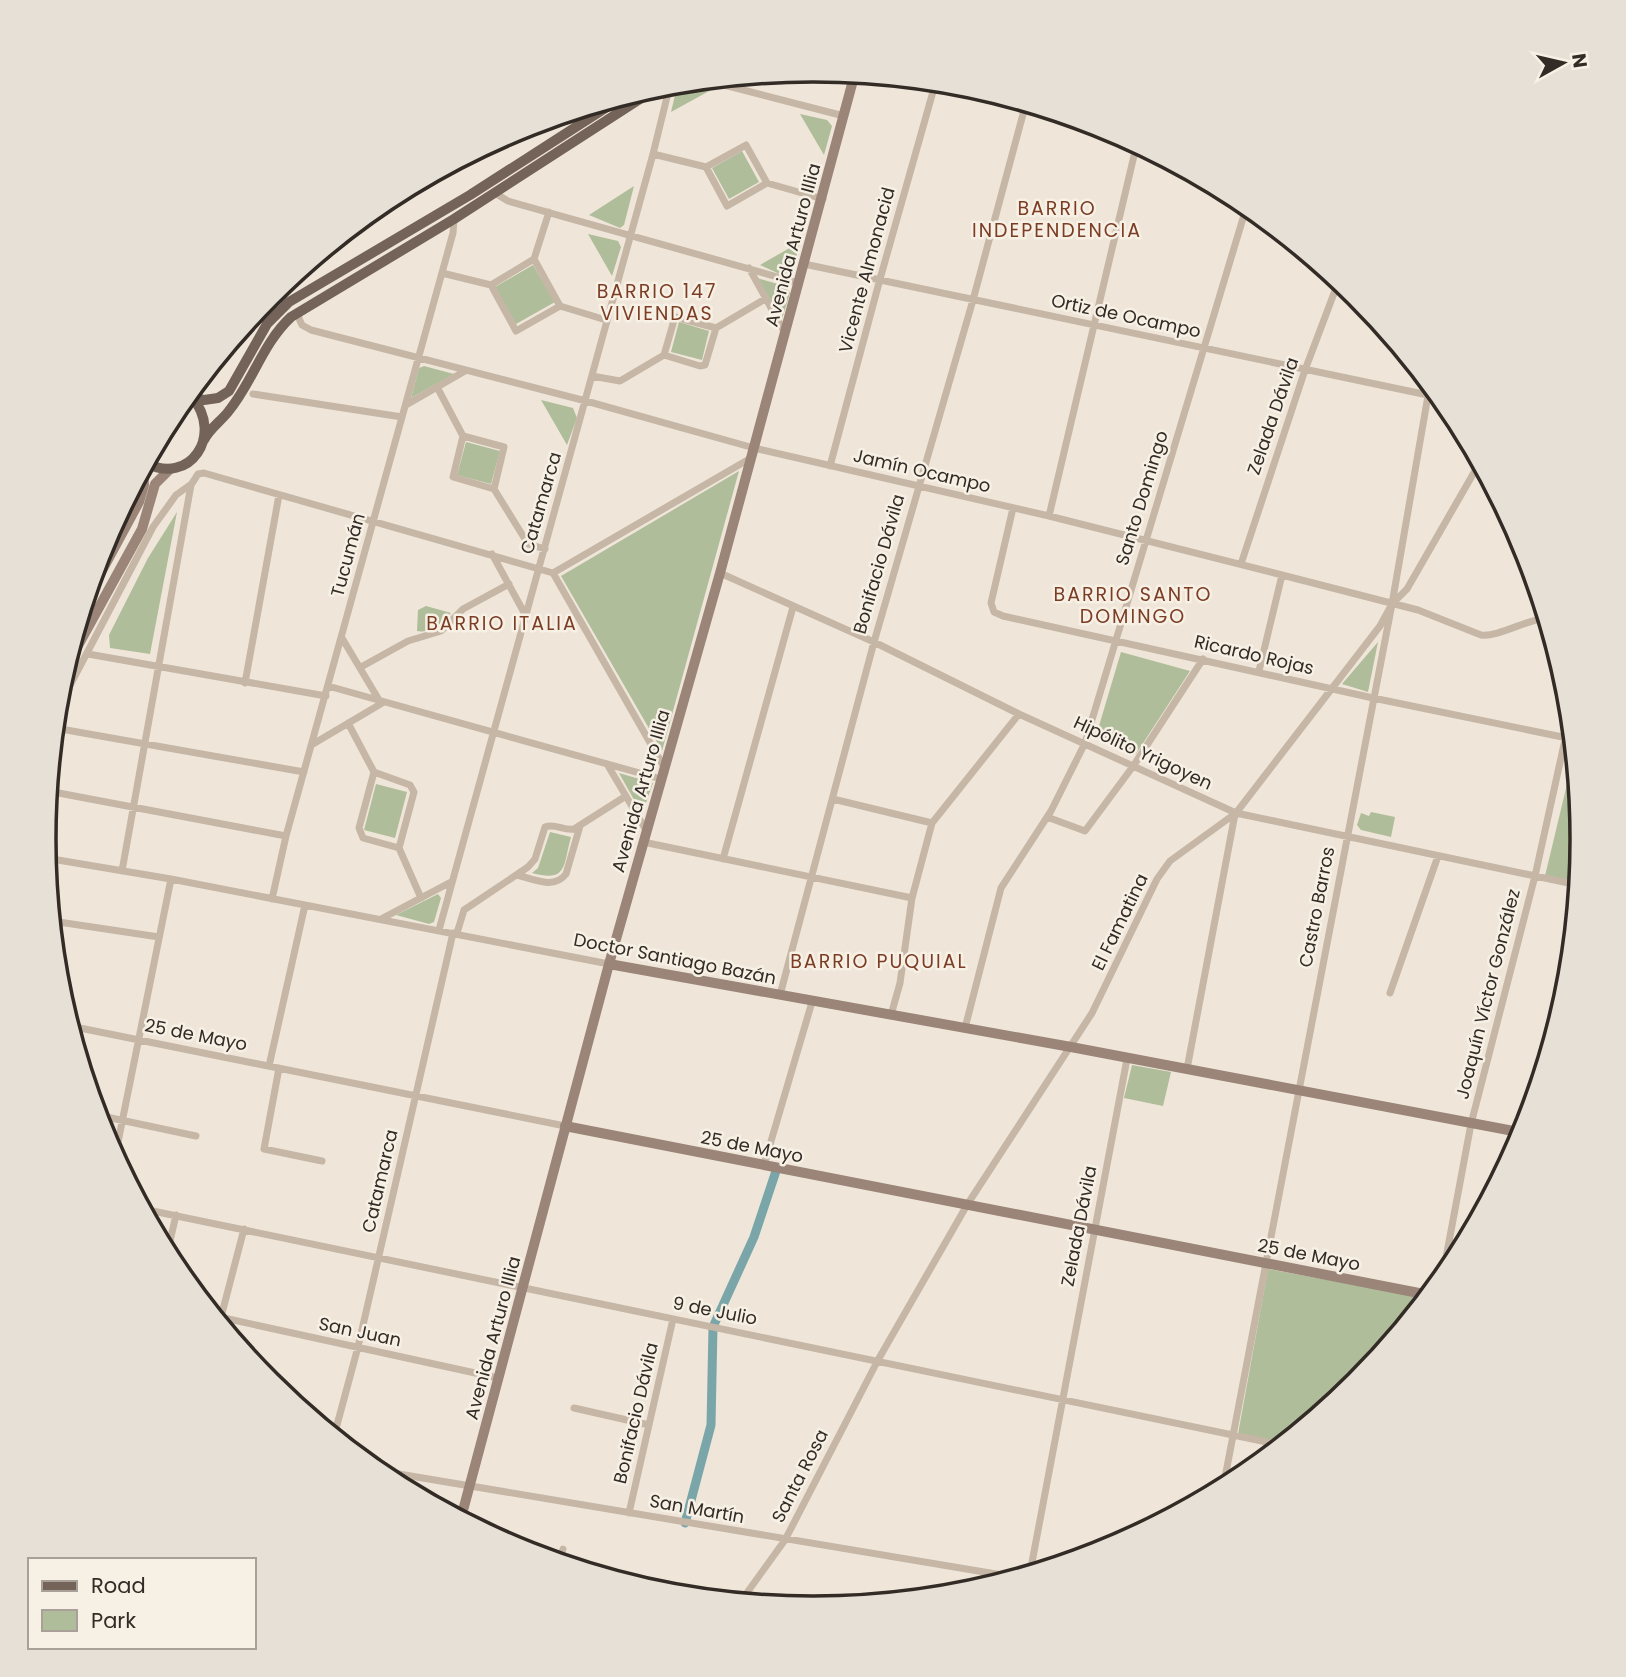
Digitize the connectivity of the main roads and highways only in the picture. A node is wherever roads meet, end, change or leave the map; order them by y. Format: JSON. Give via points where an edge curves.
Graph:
{"nodes":[{"id":1,"x":853,"y":83,"type":"edge"},
{"id":2,"x":636,"y":103,"type":"edge"},
{"id":3,"x":597,"y":113,"type":"edge"},
{"id":4,"x":198,"y":398,"type":"edge"},
{"id":5,"x":195,"y":402,"type":"edge"},
{"id":6,"x":204,"y":440,"type":"junction"},
{"id":7,"x":153,"y":467,"type":"edge"},
{"id":8,"x":170,"y":469,"type":"junction"},
{"id":9,"x":144,"y":485,"type":"edge"},
{"id":10,"x":115,"y":546,"type":"edge"},
{"id":11,"x":85,"y":633,"type":"edge"},
{"id":12,"x":609,"y":964,"type":"junction"},
{"id":13,"x":565,"y":1126,"type":"junction"},
{"id":14,"x":1511,"y":1131,"type":"edge"},
{"id":15,"x":1418,"y":1293,"type":"edge"},
{"id":16,"x":463,"y":1509,"type":"edge"}],
"edges":[{"from":1,"to":12,"type":"main road","name":"Avenida Arturo Illia"},
{"from":2,"to":6,"type":"main road","via":[[297,314],[278,330],[229,411]]},
{"from":3,"to":4,"type":"main road","via":[[289,302],[267,324],[229,391],[218,398]]},
{"from":5,"to":6,"type":"main road","via":[[204,415]]},
{"from":6,"to":8,"type":"main road","via":[[191,459]]},
{"from":7,"to":8,"type":"main road"},
{"from":8,"to":11,"type":"main road","via":[[155,484],[142,529]]},
{"from":9,"to":10,"type":"main road"},
{"from":12,"to":13,"type":"main road","name":"Avenida Arturo Illia"},
{"from":12,"to":14,"type":"main road","name":"Doctor Santiago Bazán"},
{"from":13,"to":15,"type":"main road","name":"25 de Mayo"},
{"from":13,"to":16,"type":"main road","name":"Avenida Arturo Illia"}]}
